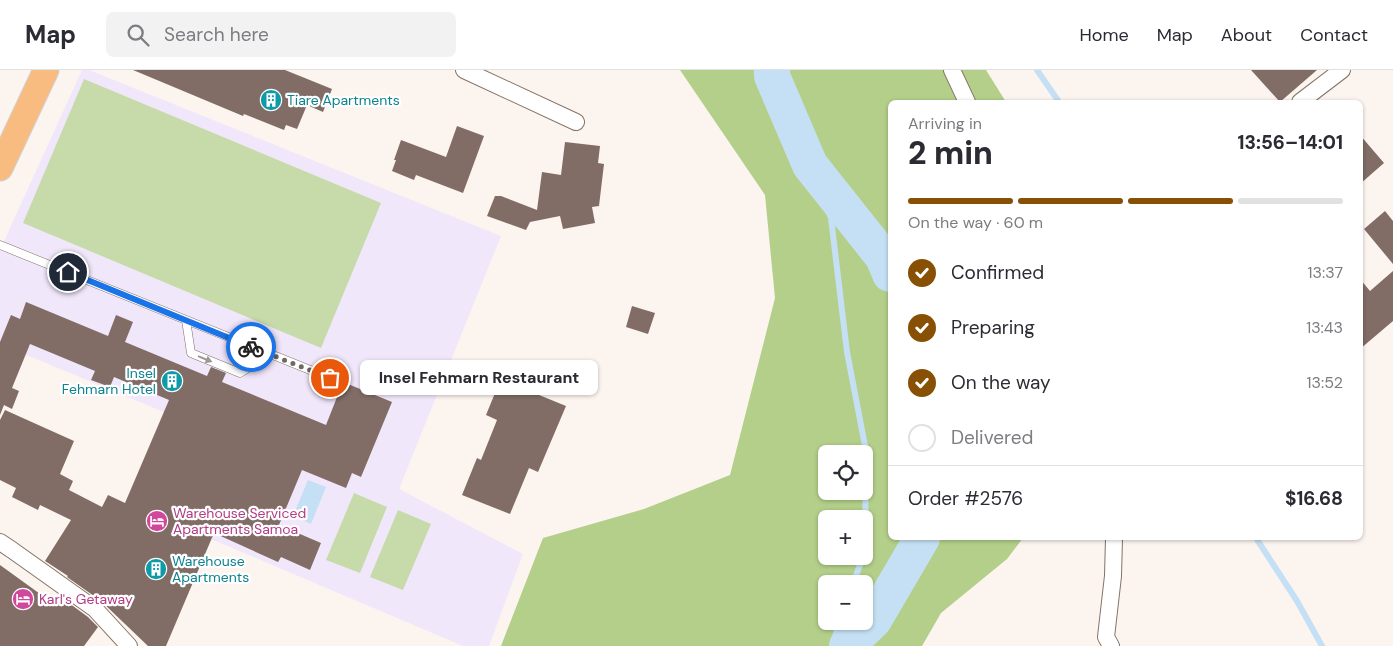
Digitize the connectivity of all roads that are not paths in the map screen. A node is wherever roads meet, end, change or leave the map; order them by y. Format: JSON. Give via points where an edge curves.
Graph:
{"nodes":[{"id":1,"x":46,"y":70,"type":"edge"},
{"id":2,"x":464,"y":70,"type":"edge"},
{"id":3,"x":952,"y":70,"type":"edge"},
{"id":4,"x":1342,"y":70,"type":"edge"},
{"id":5,"x":966,"y":100,"type":"edge"},
{"id":6,"x":1303,"y":100,"type":"edge"},
{"id":7,"x":576,"y":122,"type":"dead end"},
{"id":8,"x":0,"y":168,"type":"edge"},
{"id":9,"x":0,"y":245,"type":"edge"},
{"id":10,"x":186,"y":320,"type":"junction"},
{"id":11,"x":270,"y":354,"type":"junction"},
{"id":12,"x":330,"y":378,"type":"dead end"},
{"id":13,"x":1114,"y":540,"type":"edge"},
{"id":14,"x":0,"y":542,"type":"edge"},
{"id":15,"x":129,"y":646,"type":"edge"},
{"id":16,"x":1111,"y":646,"type":"edge"}],
"edges":[{"from":1,"to":8,"type":"main road"},
{"from":2,"to":7,"type":"street"},
{"from":3,"to":5,"type":"street"},
{"from":4,"to":6,"type":"street"},
{"from":9,"to":10,"type":"lane"},
{"from":10,"to":11,"type":"lane"},
{"from":10,"to":11,"type":"lane","one_way":true,"via":[[191,353],[240,373]]},
{"from":11,"to":12,"type":"lane"},
{"from":13,"to":16,"type":"street","via":[[1106,638]]},
{"from":14,"to":15,"type":"street","via":[[95,609]]}]}
